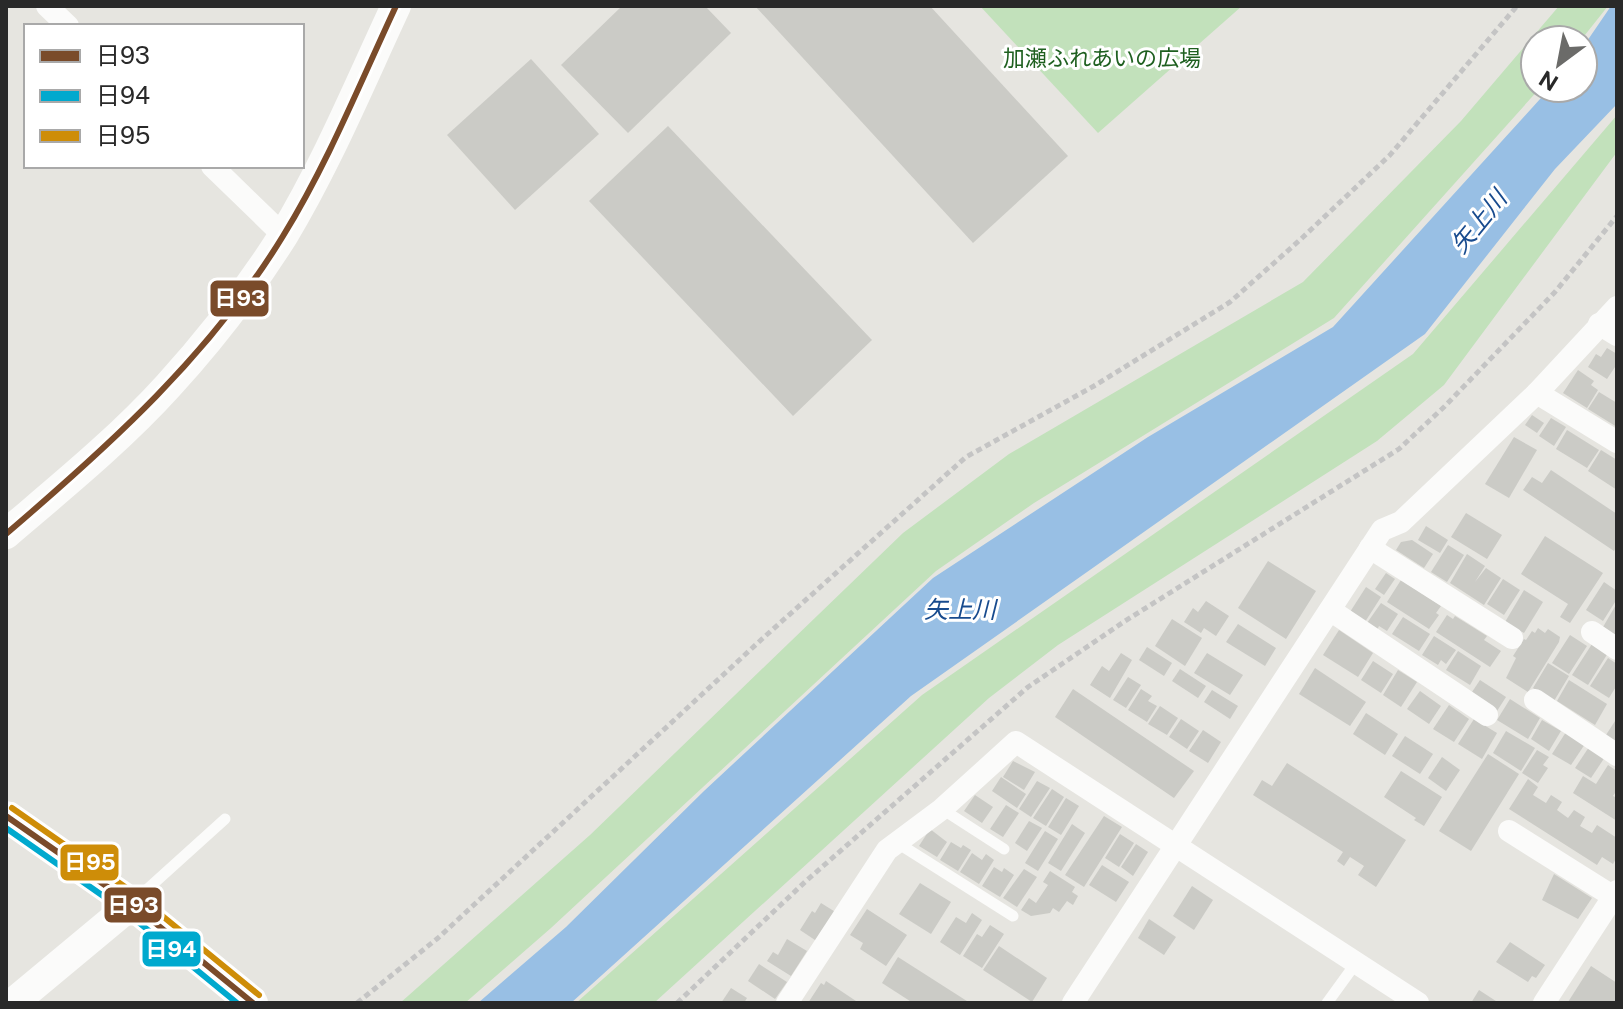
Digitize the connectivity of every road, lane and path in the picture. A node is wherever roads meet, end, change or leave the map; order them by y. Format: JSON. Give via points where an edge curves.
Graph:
{"nodes":[{"id":1,"x":47,"y":6,"type":"edge"},
{"id":2,"x":396,"y":6,"type":"edge"},
{"id":3,"x":1517,"y":6,"type":"edge"},
{"id":4,"x":66,"y":24,"type":"edge"},
{"id":5,"x":214,"y":168,"type":"edge"},
{"id":6,"x":1617,"y":216,"type":"edge"},
{"id":7,"x":283,"y":235,"type":"junction"},
{"id":8,"x":1617,"y":307,"type":"edge"},
{"id":9,"x":1608,"y":330,"type":"edge"},
{"id":10,"x":1537,"y":393,"type":"junction"},
{"id":11,"x":1617,"y":442,"type":"edge"},
{"id":12,"x":6,"y":534,"type":"edge"},
{"id":13,"x":1370,"y":548,"type":"junction"},
{"id":14,"x":1330,"y":610,"type":"junction"},
{"id":15,"x":1592,"y":632,"type":"dead end"},
{"id":16,"x":1512,"y":638,"type":"dead end"},
{"id":17,"x":1617,"y":649,"type":"edge"},
{"id":18,"x":1535,"y":700,"type":"dead end"},
{"id":19,"x":1487,"y":715,"type":"dead end"},
{"id":20,"x":1617,"y":755,"type":"edge"},
{"id":21,"x":942,"y":809,"type":"junction"},
{"id":22,"x":6,"y":816,"type":"edge"},
{"id":23,"x":225,"y":819,"type":"dead end"},
{"id":24,"x":1509,"y":831,"type":"dead end"},
{"id":25,"x":896,"y":842,"type":"junction"},
{"id":26,"x":1177,"y":845,"type":"junction"},
{"id":27,"x":1004,"y":849,"type":"dead end"},
{"id":28,"x":1615,"y":894,"type":"edge"},
{"id":29,"x":132,"y":904,"type":"junction"},
{"id":30,"x":1013,"y":916,"type":"dead end"},
{"id":31,"x":1356,"y":963,"type":"junction"},
{"id":32,"x":13,"y":1003,"type":"edge"},
{"id":33,"x":253,"y":1003,"type":"edge"},
{"id":34,"x":357,"y":1003,"type":"edge"},
{"id":35,"x":677,"y":1003,"type":"edge"},
{"id":36,"x":787,"y":1003,"type":"edge"},
{"id":37,"x":1073,"y":1003,"type":"edge"},
{"id":38,"x":1327,"y":1003,"type":"edge"},
{"id":39,"x":1418,"y":1003,"type":"edge"},
{"id":40,"x":1544,"y":1003,"type":"edge"}],
"edges":[{"from":1,"to":4,"type":"street"},
{"from":2,"to":7,"type":"main road"},
{"from":3,"to":34,"type":"path","via":[[1390,155],[1230,302],[966,457],[438,938]]},
{"from":5,"to":7,"type":"street"},
{"from":6,"to":35,"type":"path","via":[[1555,292],[1399,449],[1028,687],[806,881]]},
{"from":7,"to":12,"type":"main road","via":[[167,387]]},
{"from":8,"to":9,"type":"street"},
{"from":9,"to":10,"type":"street"},
{"from":10,"to":11,"type":"street"},
{"from":10,"to":13,"type":"street","via":[[1401,522],[1382,530]]},
{"from":13,"to":14,"type":"street"},
{"from":13,"to":16,"type":"street"},
{"from":14,"to":19,"type":"street"},
{"from":14,"to":26,"type":"street"},
{"from":15,"to":17,"type":"street"},
{"from":18,"to":20,"type":"street"},
{"from":21,"to":25,"type":"street"},
{"from":21,"to":26,"type":"street","via":[[1016,742]]},
{"from":21,"to":27,"type":"lane"},
{"from":22,"to":29,"type":"main road"},
{"from":23,"to":29,"type":"lane"},
{"from":24,"to":28,"type":"street"},
{"from":25,"to":30,"type":"lane"},
{"from":25,"to":36,"type":"street"},
{"from":26,"to":31,"type":"street"},
{"from":26,"to":37,"type":"street"},
{"from":28,"to":40,"type":"street"},
{"from":29,"to":32,"type":"main road"},
{"from":29,"to":33,"type":"main road"},
{"from":31,"to":38,"type":"lane"},
{"from":31,"to":39,"type":"street"}]}
